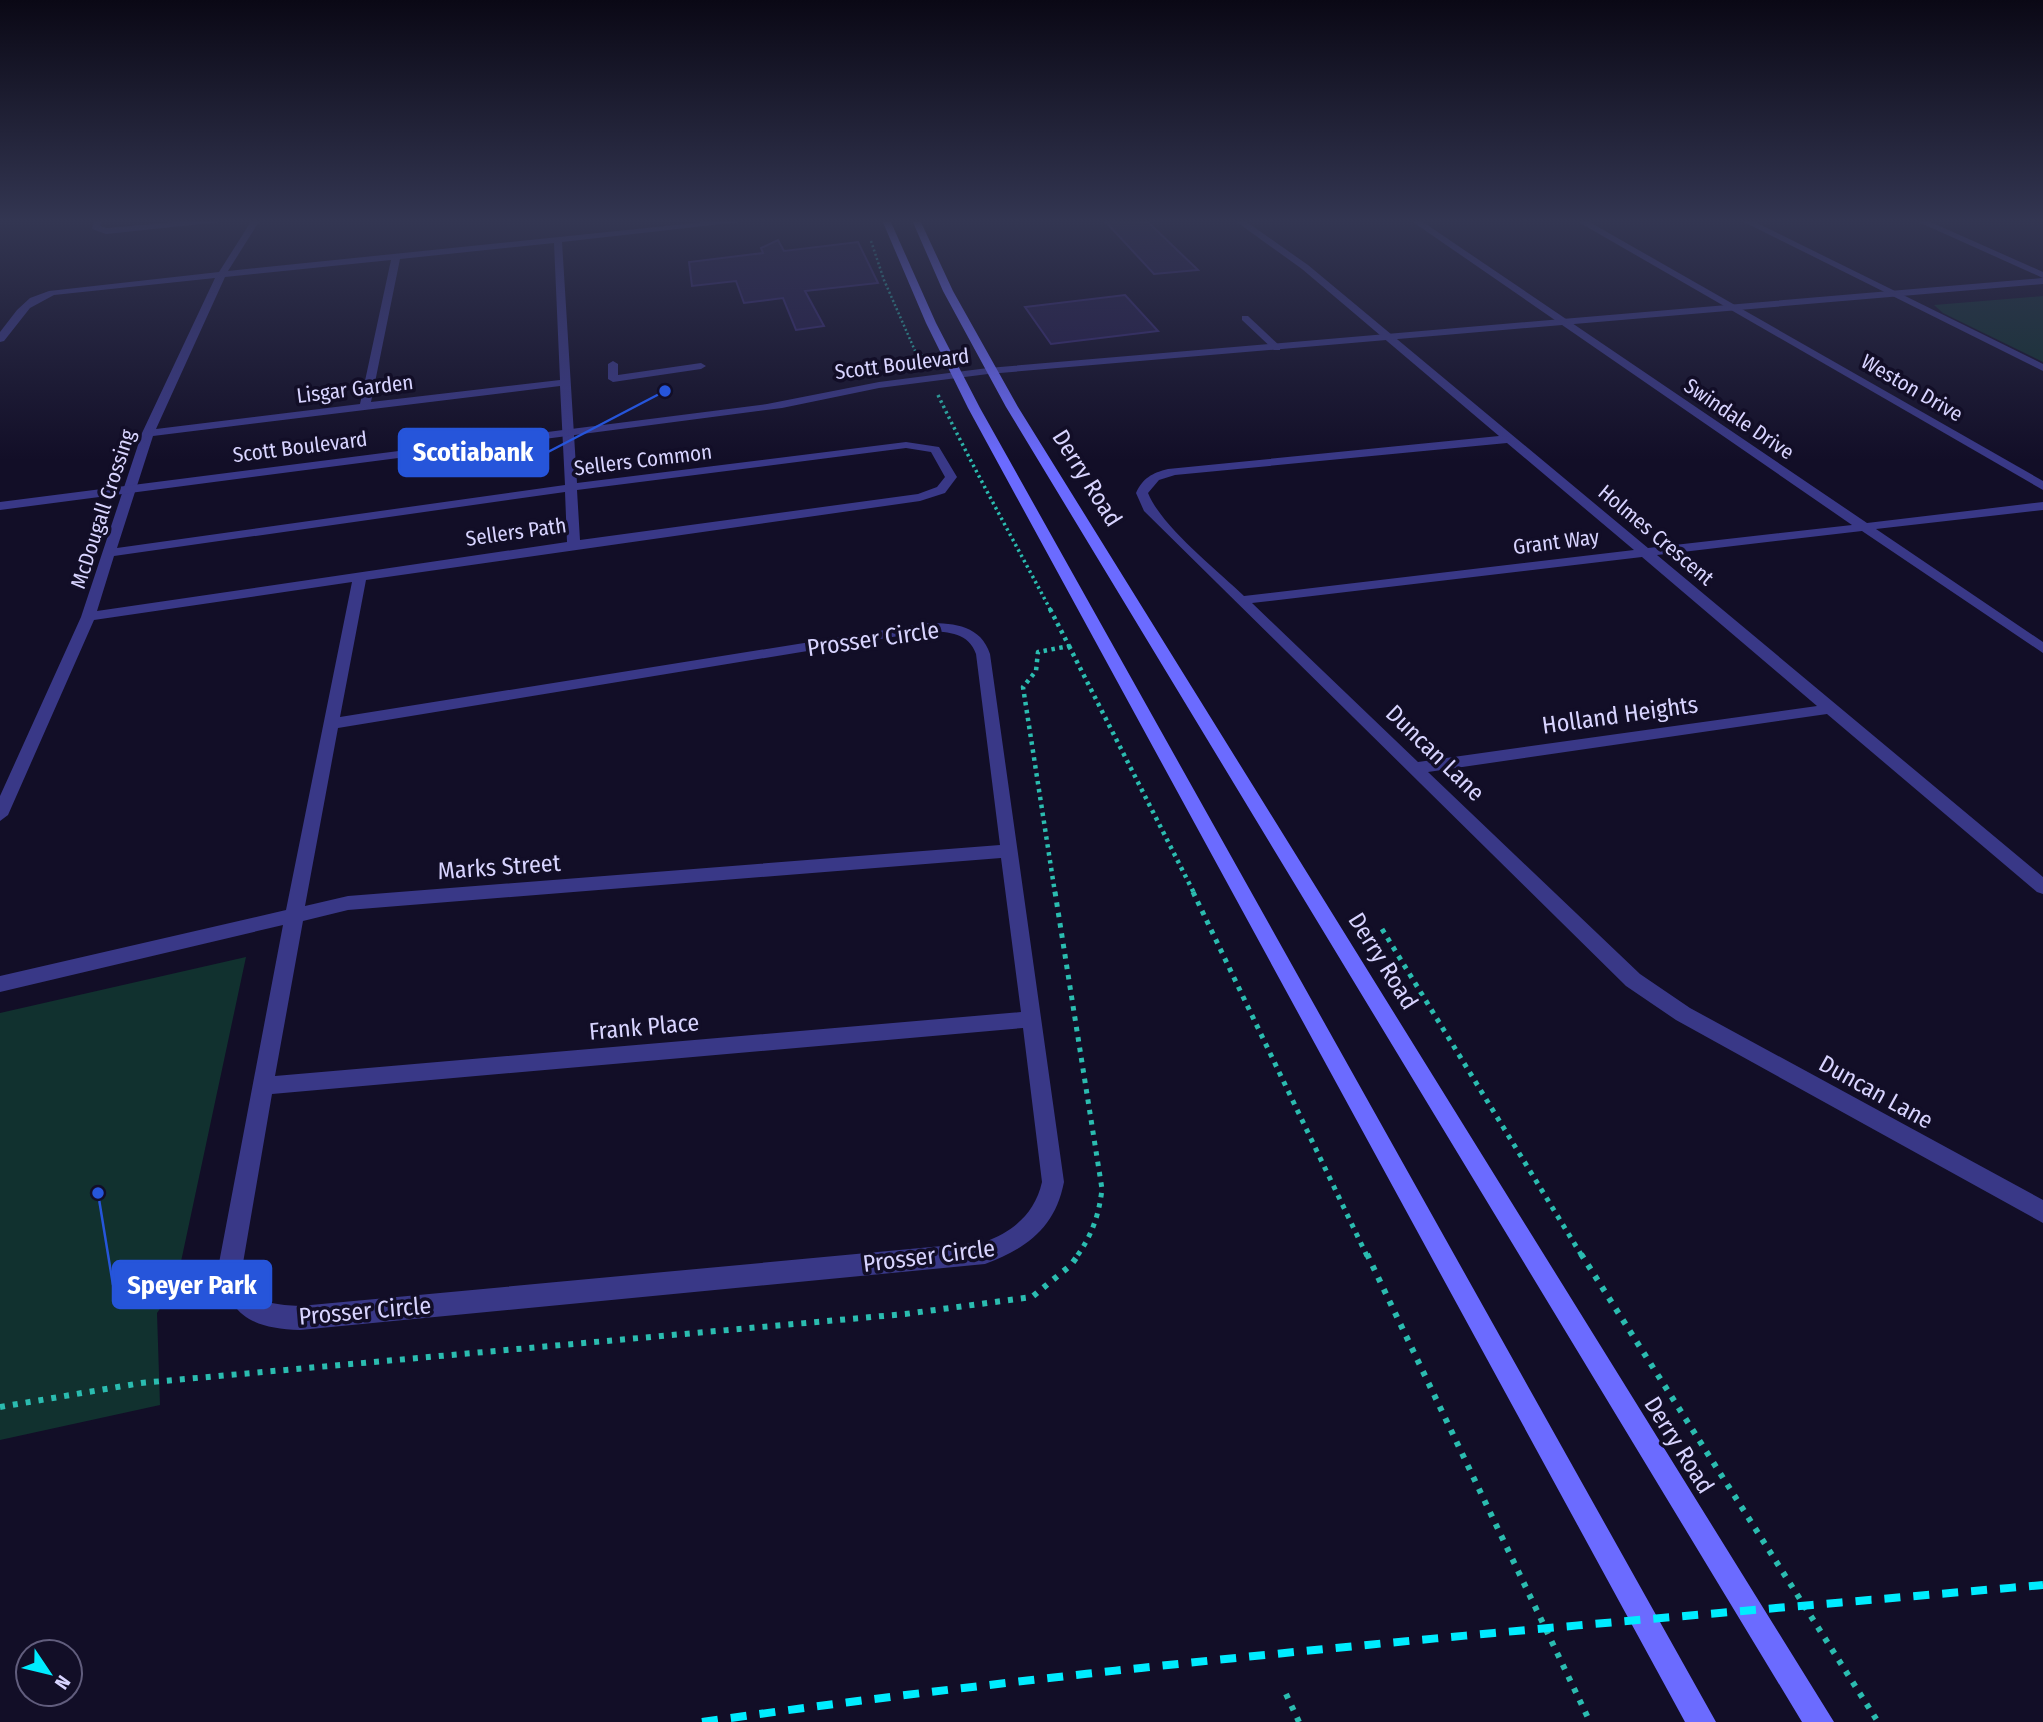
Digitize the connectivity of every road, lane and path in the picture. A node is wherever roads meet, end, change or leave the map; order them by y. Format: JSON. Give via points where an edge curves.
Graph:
{"nodes":[{"id":1,"x":32,"y":300,"type":"edge"},
{"id":2,"x":209,"y":300,"type":"edge"},
{"id":3,"x":387,"y":300,"type":"edge"},
{"id":4,"x":561,"y":300,"type":"edge"},
{"id":5,"x":893,"y":300,"type":"edge"},
{"id":6,"x":934,"y":300,"type":"edge"},
{"id":7,"x":952,"y":300,"type":"edge"},
{"id":8,"x":1344,"y":300,"type":"edge"},
{"id":9,"x":1532,"y":300,"type":"edge"},
{"id":10,"x":1720,"y":300,"type":"edge"},
{"id":11,"x":1820,"y":300,"type":"edge"},
{"id":12,"x":1906,"y":300,"type":"edge"},
{"id":13,"x":1733,"y":308,"type":"junction"},
{"id":14,"x":1245,"y":318,"type":"dead end"},
{"id":15,"x":1565,"y":323,"type":"junction"},
{"id":16,"x":1389,"y":338,"type":"junction"},
{"id":17,"x":0,"y":339,"type":"edge"},
{"id":18,"x":1277,"y":348,"type":"junction"},
{"id":19,"x":1206,"y":354,"type":"junction"},
{"id":20,"x":613,"y":364,"type":"dead end"},
{"id":21,"x":923,"y":364,"type":"dead end"},
{"id":22,"x":701,"y":366,"type":"dead end"},
{"id":23,"x":2043,"y":368,"type":"edge"},
{"id":24,"x":1044,"y":377,"type":"dead end"},
{"id":25,"x":983,"y":381,"type":"junction"},
{"id":26,"x":566,"y":382,"type":"junction"},
{"id":27,"x":942,"y":405,"type":"dead end"},
{"id":28,"x":365,"y":407,"type":"junction"},
{"id":29,"x":569,"y":431,"type":"junction"},
{"id":30,"x":148,"y":433,"type":"junction"},
{"id":31,"x":1509,"y":439,"type":"junction"},
{"id":32,"x":948,"y":484,"type":"joint"},
{"id":33,"x":2043,"y":486,"type":"edge"},
{"id":34,"x":573,"y":487,"type":"junction"},
{"id":35,"x":130,"y":489,"type":"junction"},
{"id":36,"x":0,"y":506,"type":"edge"},
{"id":37,"x":2043,"y":506,"type":"edge"},
{"id":38,"x":1864,"y":527,"type":"junction"},
{"id":39,"x":574,"y":545,"type":"junction"},
{"id":40,"x":108,"y":552,"type":"junction"},
{"id":41,"x":1645,"y":553,"type":"junction"},
{"id":42,"x":360,"y":576,"type":"junction"},
{"id":43,"x":1241,"y":600,"type":"junction"},
{"id":44,"x":88,"y":617,"type":"junction"},
{"id":45,"x":1069,"y":646,"type":"junction"},
{"id":46,"x":2043,"y":649,"type":"edge"},
{"id":47,"x":1830,"y":709,"type":"junction"},
{"id":48,"x":331,"y":724,"type":"junction"},
{"id":49,"x":1415,"y":768,"type":"junction"},
{"id":50,"x":0,"y":815,"type":"edge"},
{"id":51,"x":1009,"y":851,"type":"junction"},
{"id":52,"x":2043,"y":887,"type":"edge"},
{"id":53,"x":294,"y":917,"type":"junction"},
{"id":54,"x":1382,"y":929,"type":"dead end"},
{"id":55,"x":0,"y":984,"type":"edge"},
{"id":56,"x":1030,"y":1019,"type":"junction"},
{"id":57,"x":263,"y":1086,"type":"junction"},
{"id":58,"x":2043,"y":1212,"type":"edge"},
{"id":59,"x":0,"y":1407,"type":"edge"},
{"id":60,"x":1286,"y":1694,"type":"dead end"},
{"id":61,"x":1299,"y":1722,"type":"edge"},
{"id":62,"x":1590,"y":1722,"type":"edge"},
{"id":63,"x":1701,"y":1722,"type":"edge"},
{"id":64,"x":1819,"y":1722,"type":"edge"},
{"id":65,"x":1878,"y":1722,"type":"edge"}],
"edges":[{"from":1,"to":17,"type":"street"},
{"from":2,"to":30,"type":"street","name":"McDougall Crossing"},
{"from":3,"to":28,"type":"street"},
{"from":4,"to":26,"type":"street"},
{"from":5,"to":21,"type":"path","via":[[916,353],[927,357]]},
{"from":6,"to":25,"type":"main road","name":"Derry Road"},
{"from":7,"to":25,"type":"main road","name":"Derry Road"},
{"from":8,"to":16,"type":"street","name":"Holmes Crescent"},
{"from":9,"to":15,"type":"street","name":"Swindale Drive"},
{"from":10,"to":13,"type":"street","name":"Weston Drive"},
{"from":11,"to":13,"type":"street","name":"Scott Boulevard"},
{"from":12,"to":23,"type":"street"},
{"from":13,"to":15,"type":"street","name":"Scott Boulevard"},
{"from":13,"to":33,"type":"street","name":"Weston Drive"},
{"from":14,"to":18,"type":"lane"},
{"from":15,"to":16,"type":"street","name":"Scott Boulevard"},
{"from":15,"to":38,"type":"street","name":"Swindale Drive"},
{"from":16,"to":18,"type":"street","name":"Scott Boulevard"},
{"from":16,"to":31,"type":"street","name":"Holmes Crescent"},
{"from":18,"to":19,"type":"street","name":"Scott Boulevard"},
{"from":19,"to":24,"type":"street","name":"Scott Boulevard"},
{"from":19,"to":25,"type":"street","name":"Scott Boulevard","via":[[1109,359]]},
{"from":20,"to":22,"type":"lane","via":[[613,379]]},
{"from":25,"to":29,"type":"street","name":"Scott Boulevard"},
{"from":25,"to":63,"type":"main road","name":"Derry Road"},
{"from":25,"to":64,"type":"main road","name":"Derry Road"},
{"from":26,"to":28,"type":"street","name":"Lisgar Garden"},
{"from":26,"to":29,"type":"street"},
{"from":27,"to":45,"type":"path"},
{"from":28,"to":30,"type":"street","name":"Lisgar Garden"},
{"from":29,"to":34,"type":"street"},
{"from":29,"to":35,"type":"street","name":"Scott Boulevard"},
{"from":30,"to":35,"type":"street","name":"McDougall Crossing"},
{"from":31,"to":41,"type":"street","name":"Holmes Crescent"},
{"from":31,"to":43,"type":"street","name":"Duncan Lane","via":[[1189,470],[1151,480],[1142,493],[1148,508]]},
{"from":32,"to":34,"type":"street","name":"Sellers Common","via":[[951,477],[935,449],[906,445]]},
{"from":32,"to":39,"type":"street","name":"Sellers Path","via":[[920,497]]},
{"from":34,"to":39,"type":"street"},
{"from":34,"to":40,"type":"street","name":"Sellers Common"},
{"from":35,"to":36,"type":"street","name":"Scott Boulevard"},
{"from":35,"to":40,"type":"street","name":"McDougall Crossing"},
{"from":37,"to":38,"type":"street","name":"Grant Way"},
{"from":38,"to":41,"type":"street","name":"Grant Way"},
{"from":38,"to":46,"type":"street","name":"Swindale Drive"},
{"from":39,"to":42,"type":"street","name":"Sellers Path"},
{"from":40,"to":44,"type":"street","name":"McDougall Crossing"},
{"from":41,"to":43,"type":"street","name":"Grant Way"},
{"from":41,"to":47,"type":"street","name":"Holmes Crescent"},
{"from":42,"to":44,"type":"street","name":"Sellers Path"},
{"from":42,"to":48,"type":"street","name":"Prosser Circle"},
{"from":43,"to":49,"type":"street","name":"Duncan Lane"},
{"from":44,"to":50,"type":"street","name":"McDougall Crossing"},
{"from":45,"to":59,"type":"path","via":[[1038,652],[1036,671],[1023,687],[1102,1189],[1099,1214],[1088,1241],[1071,1265],[1032,1297],[905,1314],[141,1383]]},
{"from":45,"to":62,"type":"path","via":[[1157,816]]},
{"from":47,"to":49,"type":"street","name":"Holland Heights"},
{"from":47,"to":52,"type":"street","name":"Holmes Crescent"},
{"from":48,"to":51,"type":"street","name":"Prosser Circle","via":[[946,627],[969,633],[982,645]]},
{"from":48,"to":53,"type":"street","name":"Prosser Circle"},
{"from":49,"to":58,"type":"street","name":"Duncan Lane","via":[[1611,960],[1659,999]]},
{"from":51,"to":53,"type":"street","name":"Marks Street","via":[[348,904]]},
{"from":51,"to":56,"type":"street","name":"Prosser Circle"},
{"from":53,"to":55,"type":"street","name":"Marks Street"},
{"from":53,"to":57,"type":"street","name":"Prosser Circle"},
{"from":54,"to":65,"type":"path","via":[[1538,1187]]},
{"from":56,"to":57,"type":"street","name":"Frank Place"},
{"from":56,"to":57,"type":"street","name":"Prosser Circle","via":[[1053,1182],[1050,1201],[1037,1222],[1007,1245],[971,1254],[300,1318],[271,1318],[254,1312],[233,1283],[231,1263]]},
{"from":60,"to":61,"type":"path"}]}
